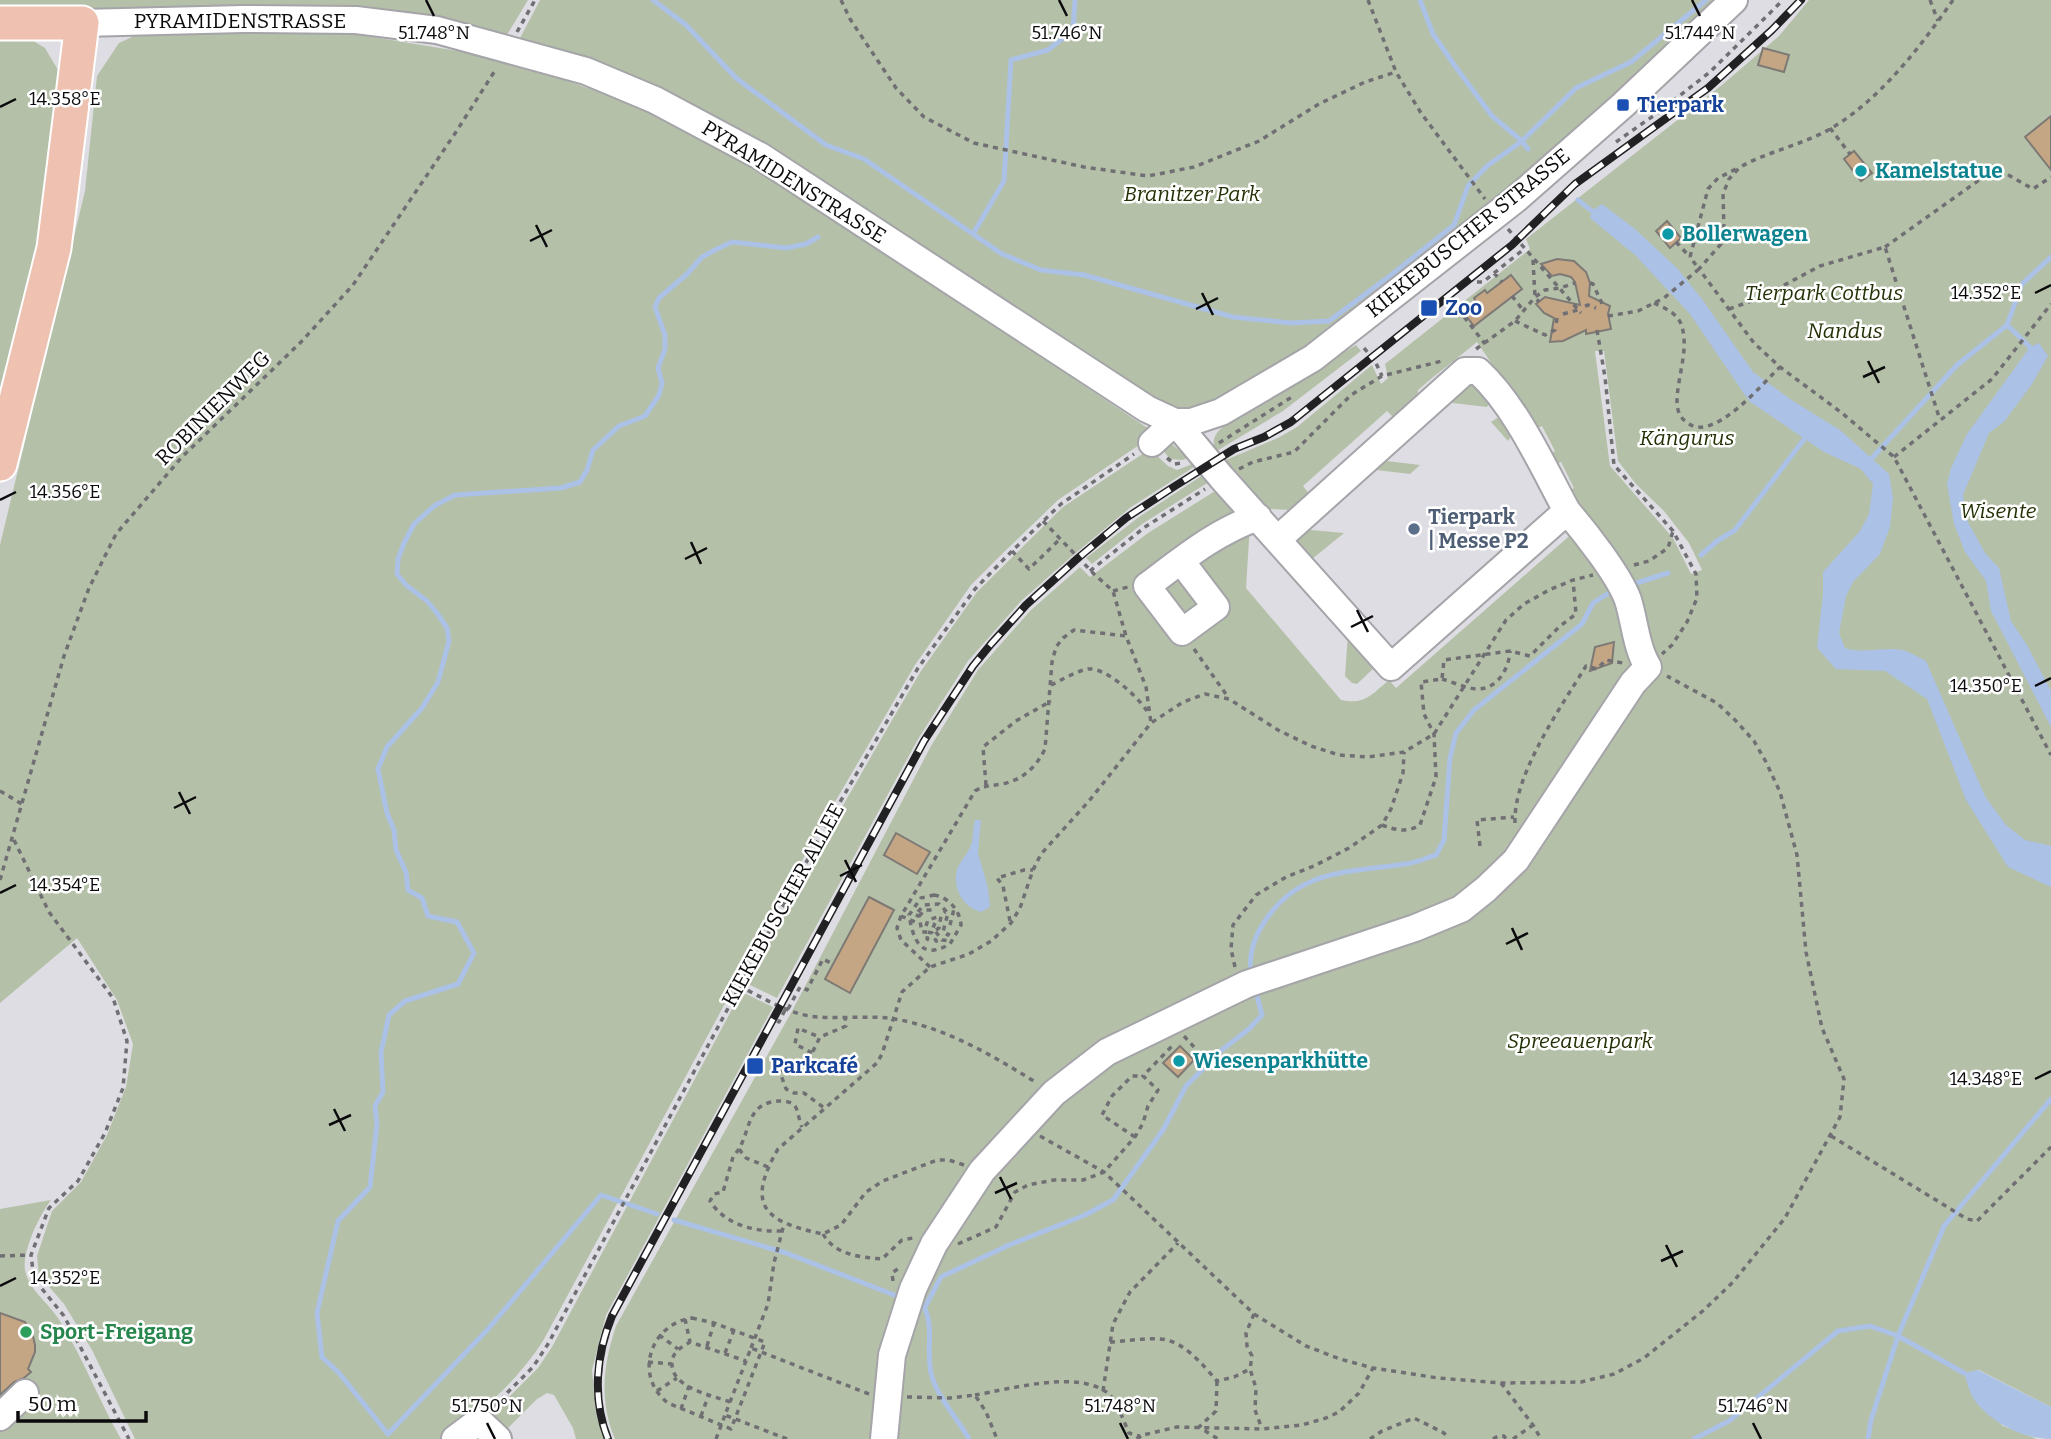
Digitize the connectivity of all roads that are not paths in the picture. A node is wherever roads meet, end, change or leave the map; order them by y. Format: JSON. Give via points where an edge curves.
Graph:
{"nodes":[{"id":1,"x":1734,"y":0,"type":"edge"},
{"id":2,"x":0,"y":23,"type":"edge"},
{"id":3,"x":82,"y":23,"type":"junction"},
{"id":4,"x":1175,"y":422,"type":"junction"},
{"id":5,"x":1152,"y":443,"type":"road end"},
{"id":6,"x":0,"y":464,"type":"edge"},
{"id":7,"x":1567,"y":511,"type":"junction"},
{"id":8,"x":1258,"y":517,"type":"junction"},
{"id":9,"x":1278,"y":539,"type":"junction"},
{"id":10,"x":1181,"y":561,"type":"junction"},
{"id":11,"x":25,"y":1392,"type":"dead end"},
{"id":12,"x":0,"y":1417,"type":"edge"},
{"id":13,"x":488,"y":1430,"type":"edge"},
{"id":14,"x":455,"y":1439,"type":"edge"},
{"id":15,"x":884,"y":1439,"type":"edge"}],
"edges":[{"from":1,"to":4,"type":"street","name":"KIEKEBUSCHER STRASSE","via":[[1516,199],[1313,358],[1221,412]]},
{"from":2,"to":3,"type":"main road","name":"PYRAMIDENSTRASSE"},
{"from":3,"to":4,"type":"street","name":"PYRAMIDENSTRASSE","via":[[356,20],[437,30],[586,71],[655,100],[760,156]]},
{"from":3,"to":6,"type":"main road","via":[[54,248]]},
{"from":4,"to":5,"type":"street"},
{"from":4,"to":8,"type":"street"},
{"from":7,"to":9,"type":"street","via":[[1391,667]]},
{"from":7,"to":9,"type":"street","via":[[1489,381],[1478,370],[1465,371]]},
{"from":7,"to":15,"type":"street","via":[[1626,597],[1648,667],[1516,860],[1461,909],[1250,984],[1107,1052],[1054,1093],[982,1171],[934,1244],[911,1294],[892,1355]]},
{"from":8,"to":9,"type":"street"},
{"from":8,"to":10,"type":"street","via":[[1232,527],[1211,548]]},
{"from":10,"to":10,"type":"street","via":[[1147,586],[1182,632],[1216,607]]},
{"from":11,"to":12,"type":"street"},
{"from":13,"to":14,"type":"street"}]}
